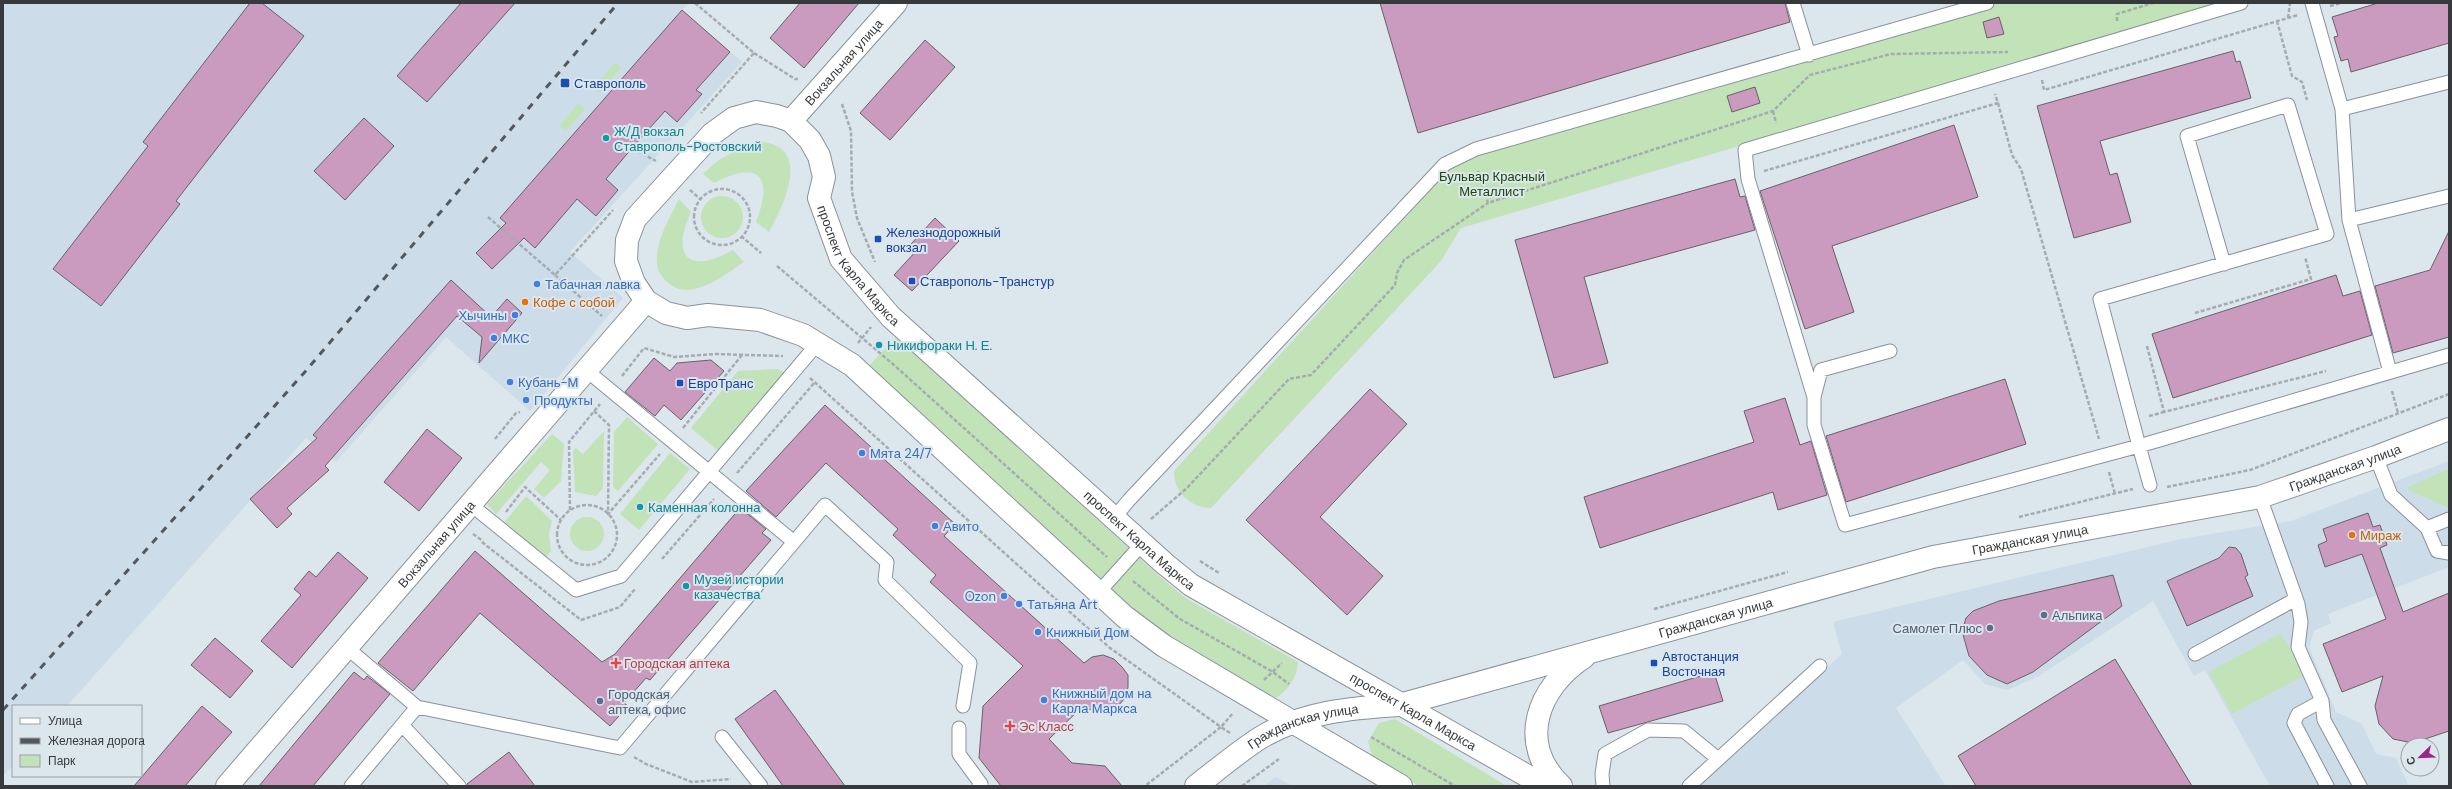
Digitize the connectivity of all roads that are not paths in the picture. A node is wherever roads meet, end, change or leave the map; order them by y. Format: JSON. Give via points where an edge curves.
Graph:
{"nodes":[{"id":1,"x":896,"y":3,"type":"edge"},
{"id":2,"x":1793,"y":3,"type":"edge"},
{"id":3,"x":1987,"y":3,"type":"edge"},
{"id":4,"x":2241,"y":3,"type":"edge"},
{"id":5,"x":2313,"y":7,"type":"edge"},
{"id":6,"x":1809,"y":55,"type":"junction"},
{"id":7,"x":2449,"y":82,"type":"edge"},
{"id":8,"x":2342,"y":109,"type":"junction"},
{"id":9,"x":791,"y":121,"type":"junction"},
{"id":10,"x":2449,"y":196,"type":"edge"},
{"id":11,"x":2349,"y":220,"type":"junction"},
{"id":12,"x":2224,"y":264,"type":"junction"},
{"id":13,"x":646,"y":301,"type":"junction"},
{"id":14,"x":818,"y":343,"type":"junction"},
{"id":15,"x":1890,"y":351,"type":"dead end"},
{"id":16,"x":2449,"y":355,"type":"edge"},
{"id":17,"x":586,"y":370,"type":"junction"},
{"id":18,"x":2390,"y":372,"type":"junction"},
{"id":19,"x":1814,"y":397,"type":"junction"},
{"id":20,"x":2449,"y":429,"type":"edge"},
{"id":21,"x":2139,"y":446,"type":"junction"},
{"id":22,"x":2376,"y":457,"type":"junction"},
{"id":23,"x":711,"y":472,"type":"junction"},
{"id":24,"x":2150,"y":485,"type":"dead end"},
{"id":25,"x":2260,"y":497,"type":"junction"},
{"id":26,"x":470,"y":504,"type":"junction"},
{"id":27,"x":1114,"y":518,"type":"junction"},
{"id":28,"x":2449,"y":518,"type":"edge"},
{"id":29,"x":2427,"y":528,"type":"junction"},
{"id":30,"x":794,"y":542,"type":"junction"},
{"id":31,"x":1142,"y":544,"type":"junction"},
{"id":32,"x":2449,"y":553,"type":"edge"},
{"id":33,"x":1098,"y":593,"type":"junction"},
{"id":34,"x":2296,"y":599,"type":"junction"},
{"id":35,"x":1608,"y":646,"type":"junction"},
{"id":36,"x":346,"y":647,"type":"junction"},
{"id":37,"x":2195,"y":654,"type":"dead end"},
{"id":38,"x":1820,"y":666,"type":"dead end"},
{"id":39,"x":2322,"y":701,"type":"junction"},
{"id":40,"x":1399,"y":705,"type":"junction"},
{"id":41,"x":963,"y":706,"type":"dead end"},
{"id":42,"x":417,"y":707,"type":"junction"},
{"id":43,"x":1294,"y":722,"type":"junction"},
{"id":44,"x":403,"y":726,"type":"junction"},
{"id":45,"x":959,"y":728,"type":"dead end"},
{"id":46,"x":722,"y":737,"type":"dead end"},
{"id":47,"x":1717,"y":758,"type":"junction"},
{"id":48,"x":757,"y":781,"type":"edge"},
{"id":49,"x":227,"y":786,"type":"edge"},
{"id":50,"x":351,"y":786,"type":"edge"},
{"id":51,"x":459,"y":786,"type":"edge"},
{"id":52,"x":979,"y":786,"type":"edge"},
{"id":53,"x":1196,"y":786,"type":"edge"},
{"id":54,"x":1401,"y":786,"type":"edge"},
{"id":55,"x":1545,"y":786,"type":"edge"},
{"id":56,"x":1561,"y":786,"type":"edge"},
{"id":57,"x":1603,"y":786,"type":"edge"},
{"id":58,"x":1689,"y":786,"type":"edge"},
{"id":59,"x":2327,"y":786,"type":"edge"},
{"id":60,"x":2360,"y":786,"type":"edge"}],
"edges":[{"from":1,"to":9,"type":"main road","name":"Вокзальная улица"},
{"from":2,"to":6,"type":"lane"},
{"from":3,"to":6,"type":"lane"},
{"from":4,"to":19,"type":"lane","via":[[1745,150],[1748,179]]},
{"from":5,"to":8,"type":"lane"},
{"from":6,"to":27,"type":"lane","via":[[1476,149],[1445,164]]},
{"from":7,"to":8,"type":"lane"},
{"from":8,"to":11,"type":"lane"},
{"from":9,"to":13,"type":"main road","via":[[756,112],[734,118],[712,134],[635,219],[627,240],[626,261],[634,283]]},
{"from":9,"to":27,"type":"main road","name":"проспект Карла Маркса","via":[[810,140],[819,156],[824,177],[819,198],[841,259],[891,317]]},
{"from":10,"to":11,"type":"lane"},
{"from":11,"to":18,"type":"lane"},
{"from":12,"to":12,"type":"lane","via":[[2326,234],[2288,105],[2187,136]]},
{"from":12,"to":21,"type":"lane","via":[[2100,299]]},
{"from":13,"to":14,"type":"main road","via":[[666,313],[687,318],[708,315],[760,320]]},
{"from":13,"to":17,"type":"main road","name":"Вокзальная улица"},
{"from":14,"to":23,"type":"lane"},
{"from":14,"to":33,"type":"main road","via":[[852,365]]},
{"from":15,"to":19,"type":"lane","via":[[1821,370]]},
{"from":16,"to":18,"type":"lane"},
{"from":17,"to":23,"type":"lane"},
{"from":17,"to":26,"type":"main road","name":"Вокзальная улица"},
{"from":18,"to":21,"type":"lane"},
{"from":19,"to":21,"type":"lane","via":[[1814,425],[1845,525]]},
{"from":20,"to":22,"type":"main road","name":"Гражданская улица"},
{"from":21,"to":24,"type":"lane"},
{"from":22,"to":25,"type":"main road","name":"Гражданская улица"},
{"from":22,"to":29,"type":"lane","via":[[2391,495]]},
{"from":23,"to":26,"type":"lane","via":[[621,576],[576,590]]},
{"from":23,"to":30,"type":"lane"},
{"from":25,"to":34,"type":"lane"},
{"from":25,"to":35,"type":"main road","name":"Гражданская улица","via":[[1933,557]]},
{"from":26,"to":36,"type":"main road","name":"Вокзальная улица"},
{"from":27,"to":31,"type":"main road","name":"проспект Карла Маркса"},
{"from":28,"to":29,"type":"lane"},
{"from":29,"to":32,"type":"lane","via":[[2437,551]]},
{"from":30,"to":41,"type":"lane","via":[[824,505],[887,562],[884,580],[970,663]]},
{"from":30,"to":42,"type":"lane","via":[[620,748]]},
{"from":31,"to":33,"type":"lane"},
{"from":31,"to":40,"type":"main road","name":"проспект Карла Маркса","via":[[1191,585]]},
{"from":33,"to":43,"type":"main road","via":[[1125,618],[1164,646]]},
{"from":34,"to":37,"type":"lane"},
{"from":34,"to":39,"type":"lane","via":[[2301,622],[2298,647]]},
{"from":35,"to":40,"type":"main road","name":"Гражданская улица"},
{"from":35,"to":56,"type":"main road","name":"Гражданская улица","via":[[1562,672],[1550,688],[1536,721],[1536,745],[1546,766]]},
{"from":36,"to":42,"type":"lane"},
{"from":36,"to":49,"type":"main road","name":"Вокзальная улица"},
{"from":38,"to":47,"type":"lane"},
{"from":39,"to":59,"type":"lane","via":[[2298,714],[2294,723]]},
{"from":39,"to":60,"type":"lane","via":[[2324,720]]},
{"from":40,"to":43,"type":"main road","name":"Гражданская улица","via":[[1349,708]]},
{"from":40,"to":55,"type":"main road","name":"проспект Карла Маркса"},
{"from":42,"to":44,"type":"lane"},
{"from":43,"to":53,"type":"main road","name":"Гражданская улица","via":[[1261,737]]},
{"from":43,"to":54,"type":"main road"},
{"from":44,"to":50,"type":"lane"},
{"from":44,"to":51,"type":"lane"},
{"from":45,"to":52,"type":"lane","via":[[959,754],[981,784]]},
{"from":46,"to":48,"type":"lane"},
{"from":47,"to":57,"type":"lane","via":[[1684,731],[1648,730],[1605,754]]},
{"from":47,"to":58,"type":"lane"}]}
